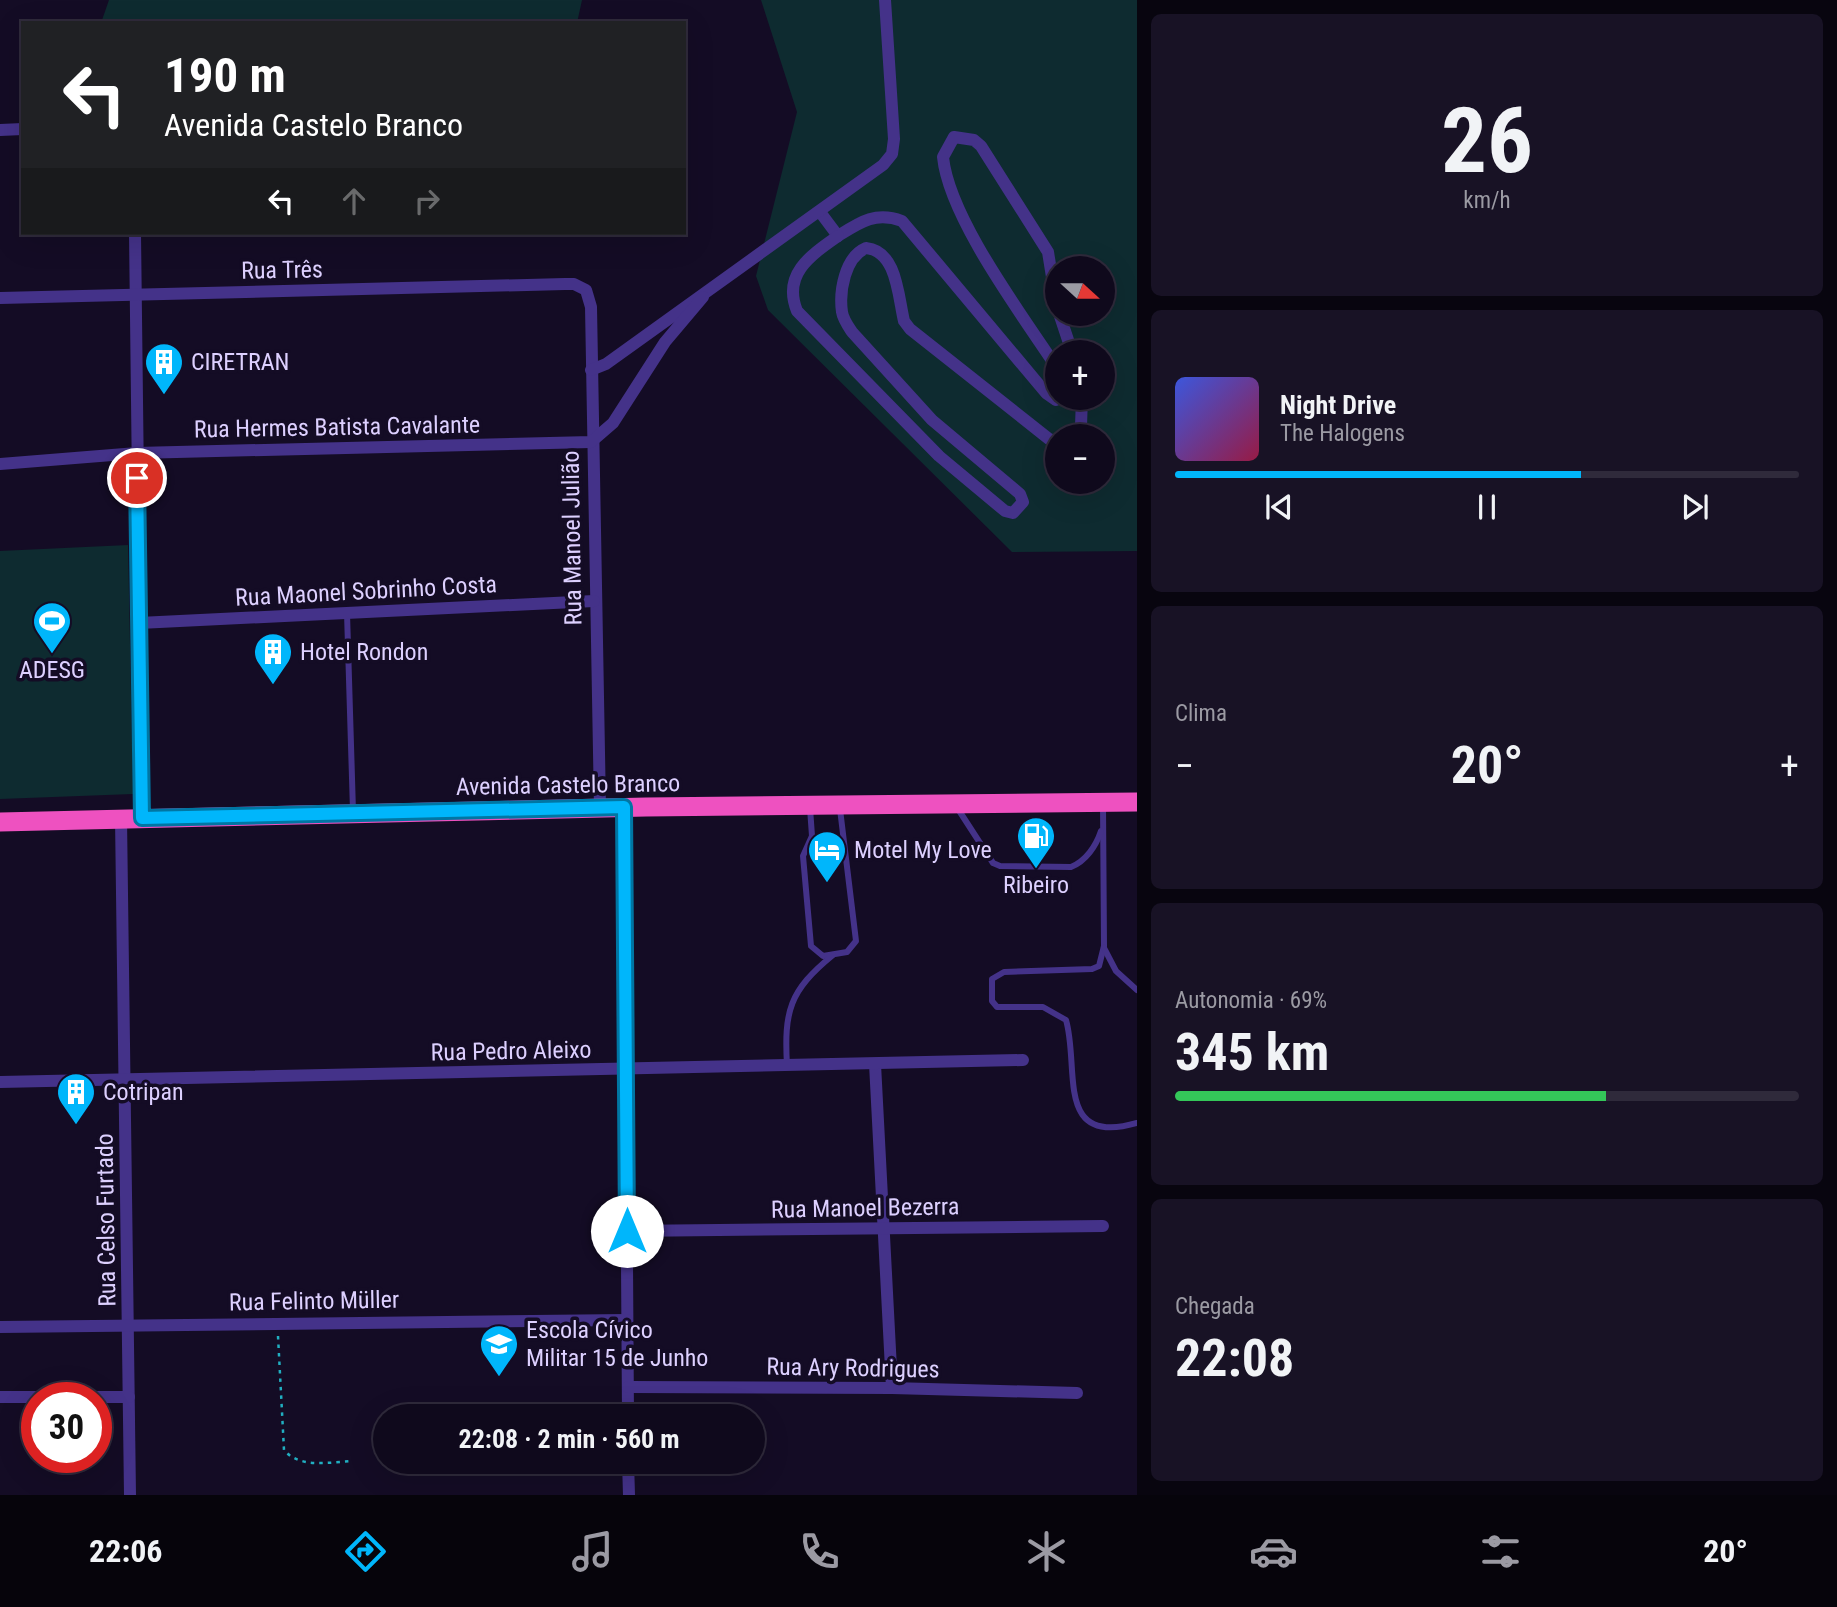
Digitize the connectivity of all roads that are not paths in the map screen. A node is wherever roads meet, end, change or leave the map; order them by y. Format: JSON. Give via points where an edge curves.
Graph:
{"nodes":[{"id":1,"x":885,"y":0,"type":"edge"},
{"id":2,"x":21,"y":129,"type":"edge"},
{"id":3,"x":0,"y":130,"type":"edge"},
{"id":4,"x":820,"y":212,"type":"junction"},
{"id":5,"x":135,"y":235,"type":"edge"},
{"id":6,"x":838,"y":236,"type":"junction"},
{"id":7,"x":1049,"y":256,"type":"edge"},
{"id":8,"x":565,"y":284,"type":"joint"},
{"id":9,"x":135,"y":295,"type":"junction"},
{"id":10,"x":703,"y":297,"type":"junction"},
{"id":11,"x":0,"y":298,"type":"edge"},
{"id":12,"x":1045,"y":350,"type":"edge"},
{"id":13,"x":591,"y":370,"type":"junction"},
{"id":14,"x":1045,"y":392,"type":"edge"},
{"id":15,"x":1045,"y":436,"type":"edge"},
{"id":16,"x":591,"y":442,"type":"junction"},
{"id":17,"x":136,"y":453,"type":"junction"},
{"id":18,"x":0,"y":464,"type":"edge"},
{"id":19,"x":594,"y":601,"type":"junction"},
{"id":20,"x":346,"y":613,"type":"junction"},
{"id":21,"x":139,"y":623,"type":"junction"},
{"id":22,"x":1137,"y":802,"type":"edge"},
{"id":23,"x":954,"y":804,"type":"junction"},
{"id":24,"x":810,"y":806,"type":"junction"},
{"id":25,"x":840,"y":806,"type":"junction"},
{"id":26,"x":624,"y":807,"type":"junction"},
{"id":27,"x":600,"y":808,"type":"junction"},
{"id":28,"x":1103,"y":812,"type":"junction"},
{"id":29,"x":353,"y":813,"type":"junction"},
{"id":30,"x":121,"y":818,"type":"junction"},
{"id":31,"x":142,"y":818,"type":"junction"},
{"id":32,"x":0,"y":822,"type":"edge"},
{"id":33,"x":1104,"y":946,"type":"junction"},
{"id":34,"x":834,"y":955,"type":"junction"},
{"id":35,"x":1137,"y":990,"type":"edge"},
{"id":36,"x":1023,"y":1060,"type":"dead end"},
{"id":37,"x":875,"y":1064,"type":"junction"},
{"id":38,"x":787,"y":1066,"type":"junction"},
{"id":39,"x":626,"y":1070,"type":"junction"},
{"id":40,"x":125,"y":1079,"type":"junction"},
{"id":41,"x":0,"y":1082,"type":"edge"},
{"id":42,"x":1137,"y":1123,"type":"edge"},
{"id":43,"x":1103,"y":1226,"type":"dead end"},
{"id":44,"x":883,"y":1229,"type":"junction"},
{"id":45,"x":627,"y":1231,"type":"junction"},
{"id":46,"x":628,"y":1320,"type":"junction"},
{"id":47,"x":128,"y":1324,"type":"junction"},
{"id":48,"x":0,"y":1327,"type":"edge"},
{"id":49,"x":628,"y":1387,"type":"junction"},
{"id":50,"x":892,"y":1388,"type":"junction"},
{"id":51,"x":1077,"y":1393,"type":"dead end"},
{"id":52,"x":0,"y":1397,"type":"edge"},
{"id":53,"x":129,"y":1397,"type":"junction"},
{"id":54,"x":628,"y":1404,"type":"edge"},
{"id":55,"x":628,"y":1474,"type":"edge"},
{"id":56,"x":130,"y":1495,"type":"edge"},
{"id":57,"x":629,"y":1495,"type":"edge"}],
"edges":[{"from":1,"to":4,"type":"street","via":[[892,154]]},
{"from":2,"to":3,"type":"street"},
{"from":4,"to":6,"type":"street"},
{"from":4,"to":10,"type":"street"},
{"from":5,"to":9,"type":"street"},
{"from":6,"to":14,"type":"street","via":[[867,218],[902,221]]},
{"from":6,"to":15,"type":"street","via":[[798,269],[792,292],[797,311],[939,456],[1005,511],[1020,509],[1020,494],[932,420],[852,332],[842,315],[842,295],[852,259],[866,248],[885,256],[910,329]]},
{"from":7,"to":12,"type":"street","via":[[1033,223],[981,146],[954,137],[943,158],[953,194],[991,268]]},
{"from":8,"to":9,"type":"street","name":"Rua Três"},
{"from":8,"to":13,"type":"street","name":"Rua Manoel Julião","via":[[580,286],[589,297]]},
{"from":9,"to":11,"type":"street","name":"Rua Três"},
{"from":9,"to":17,"type":"street"},
{"from":10,"to":13,"type":"street"},
{"from":10,"to":16,"type":"street","via":[[665,342],[612,423]]},
{"from":13,"to":16,"type":"street","name":"Rua Manoel Julião"},
{"from":16,"to":17,"type":"street","name":"Rua Hermes Batista Cavalante"},
{"from":16,"to":19,"type":"street","name":"Rua Manoel Julião"},
{"from":17,"to":18,"type":"street","name":"Rua Hermes Batista Cavalante"},
{"from":17,"to":21,"type":"street"},
{"from":19,"to":20,"type":"street","name":"Rua Maonel Sobrinho Costa"},
{"from":19,"to":27,"type":"street","name":"Rua Manoel Julião"},
{"from":20,"to":21,"type":"street","name":"Rua Maonel Sobrinho Costa"},
{"from":20,"to":29,"type":"lane"},
{"from":21,"to":31,"type":"street"},
{"from":22,"to":28,"type":"highway","name":"Avenida Castelo Branco"},
{"from":23,"to":25,"type":"highway","name":"Avenida Castelo Branco"},
{"from":23,"to":28,"type":"highway","name":"Avenida Castelo Branco"},
{"from":23,"to":28,"type":"lane","via":[[993,863],[1000,866],[1071,867],[1080,863],[1100,836]]},
{"from":24,"to":25,"type":"highway","name":"Avenida Castelo Branco"},
{"from":24,"to":26,"type":"highway","name":"Avenida Castelo Branco"},
{"from":24,"to":34,"type":"lane","via":[[812,836],[803,856],[811,946],[823,956]]},
{"from":25,"to":34,"type":"lane","via":[[856,941],[847,952]]},
{"from":26,"to":27,"type":"highway","name":"Avenida Castelo Branco"},
{"from":26,"to":39,"type":"street"},
{"from":27,"to":29,"type":"highway","name":"Avenida Castelo Branco"},
{"from":28,"to":33,"type":"lane"},
{"from":29,"to":31,"type":"highway","name":"Avenida Castelo Branco"},
{"from":30,"to":31,"type":"highway","name":"Avenida Castelo Branco"},
{"from":30,"to":32,"type":"highway","name":"Avenida Castelo Branco"},
{"from":30,"to":40,"type":"street","name":"Rua Celso Furtado"},
{"from":33,"to":35,"type":"lane","via":[[1116,971]]},
{"from":33,"to":42,"type":"lane","via":[[1099,966],[1092,970],[996,974],[991,983],[992,1001],[1003,1007],[1043,1007],[1066,1020],[1079,1114],[1090,1124],[1107,1127]]},
{"from":34,"to":38,"type":"lane","via":[[808,979],[788,1012],[784,1027]]},
{"from":36,"to":37,"type":"street","name":"Rua Pedro Aleixo"},
{"from":37,"to":38,"type":"street","name":"Rua Pedro Aleixo"},
{"from":37,"to":44,"type":"street"},
{"from":38,"to":39,"type":"street","name":"Rua Pedro Aleixo"},
{"from":39,"to":40,"type":"street","name":"Rua Pedro Aleixo"},
{"from":39,"to":45,"type":"street"},
{"from":40,"to":41,"type":"street","name":"Rua Pedro Aleixo"},
{"from":40,"to":47,"type":"street","name":"Rua Celso Furtado"},
{"from":43,"to":44,"type":"street","name":"Rua Manoel Bezerra"},
{"from":44,"to":45,"type":"street","name":"Rua Manoel Bezerra"},
{"from":44,"to":50,"type":"street"},
{"from":45,"to":46,"type":"street"},
{"from":46,"to":47,"type":"street","name":"Rua Felinto Müller"},
{"from":46,"to":49,"type":"street"},
{"from":47,"to":48,"type":"street","name":"Rua Felinto Müller"},
{"from":47,"to":53,"type":"street","name":"Rua Celso Furtado"},
{"from":49,"to":50,"type":"street","name":"Rua Ary Rodrigues"},
{"from":49,"to":54,"type":"street"},
{"from":50,"to":51,"type":"street","name":"Rua Ary Rodrigues"},
{"from":52,"to":53,"type":"street"},
{"from":53,"to":56,"type":"street","name":"Rua Celso Furtado"},
{"from":55,"to":57,"type":"street"}]}
